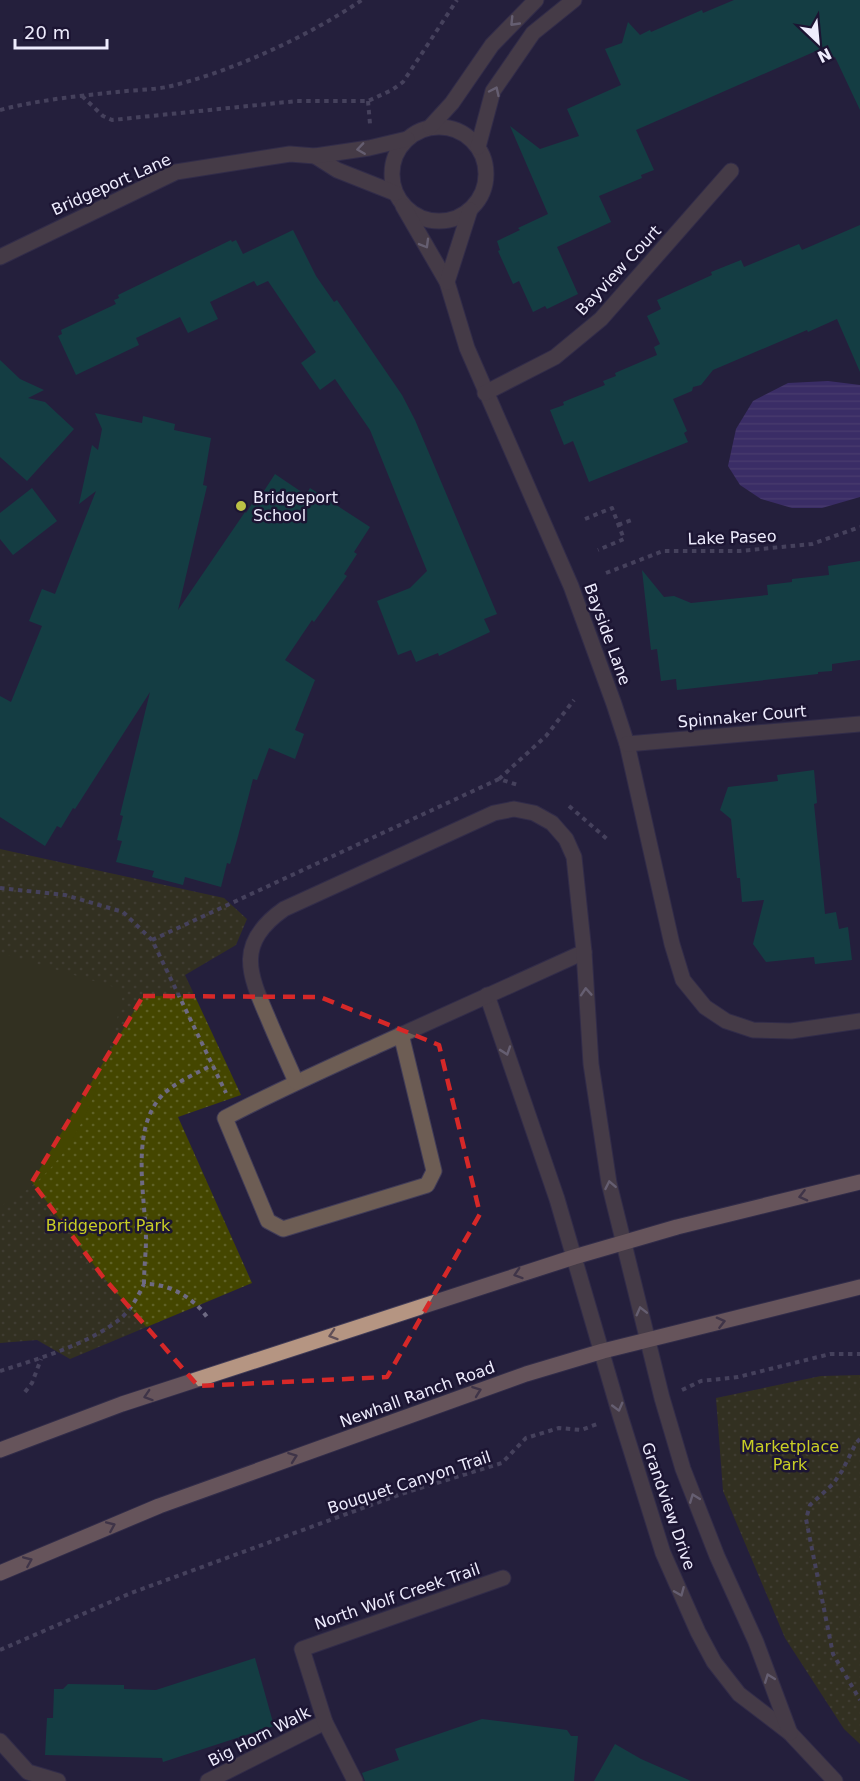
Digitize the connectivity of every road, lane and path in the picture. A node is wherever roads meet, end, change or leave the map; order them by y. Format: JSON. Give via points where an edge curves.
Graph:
{"nodes":[{"id":1,"x":362,"y":0,"type":"edge"},
{"id":2,"x":457,"y":0,"type":"edge"},
{"id":3,"x":536,"y":0,"type":"edge"},
{"id":4,"x":574,"y":0,"type":"edge"},
{"id":5,"x":82,"y":96,"type":"junction"},
{"id":6,"x":0,"y":110,"type":"edge"},
{"id":7,"x":429,"y":127,"type":"junction"},
{"id":8,"x":407,"y":140,"type":"junction"},
{"id":9,"x":478,"y":147,"type":"junction"},
{"id":10,"x":315,"y":156,"type":"junction"},
{"id":11,"x":731,"y":171,"type":"dead end"},
{"id":12,"x":399,"y":199,"type":"junction"},
{"id":13,"x":470,"y":210,"type":"junction"},
{"id":14,"x":0,"y":257,"type":"edge"},
{"id":15,"x":447,"y":282,"type":"junction"},
{"id":16,"x":485,"y":393,"type":"junction"},
{"id":17,"x":585,"y":519,"type":"dead end"},
{"id":18,"x":632,"y":520,"type":"dead end"},
{"id":19,"x":618,"y":525,"type":"junction"},
{"id":20,"x":860,"y":527,"type":"edge"},
{"id":21,"x":598,"y":550,"type":"dead end"},
{"id":22,"x":606,"y":573,"type":"dead end"},
{"id":23,"x":574,"y":700,"type":"dead end"},
{"id":24,"x":860,"y":724,"type":"edge"},
{"id":25,"x":627,"y":744,"type":"junction"},
{"id":26,"x":499,"y":779,"type":"dead end"},
{"id":27,"x":0,"y":888,"type":"edge"},
{"id":28,"x":584,"y":952,"type":"junction"},
{"id":29,"x":487,"y":996,"type":"junction"},
{"id":30,"x":860,"y":1021,"type":"edge"},
{"id":31,"x":401,"y":1034,"type":"junction"},
{"id":32,"x":213,"y":1065,"type":"junction"},
{"id":33,"x":296,"y":1082,"type":"junction"},
{"id":34,"x":235,"y":1113,"type":"junction"},
{"id":35,"x":860,"y":1182,"type":"edge"},
{"id":36,"x":623,"y":1242,"type":"junction"},
{"id":37,"x":574,"y":1257,"type":"junction"},
{"id":38,"x":144,"y":1284,"type":"junction"},
{"id":39,"x":860,"y":1287,"type":"edge"},
{"id":40,"x":207,"y":1317,"type":"dead end"},
{"id":41,"x":648,"y":1340,"type":"junction"},
{"id":42,"x":603,"y":1351,"type":"junction"},
{"id":43,"x":860,"y":1354,"type":"edge"},
{"id":44,"x":41,"y":1358,"type":"junction"},
{"id":45,"x":0,"y":1371,"type":"edge"},
{"id":46,"x":25,"y":1392,"type":"dead end"},
{"id":47,"x":662,"y":1398,"type":"junction"},
{"id":48,"x":620,"y":1415,"type":"junction"},
{"id":49,"x":860,"y":1439,"type":"edge"},
{"id":50,"x":0,"y":1450,"type":"edge"},
{"id":51,"x":0,"y":1574,"type":"edge"},
{"id":52,"x":504,"y":1578,"type":"dead end"},
{"id":53,"x":0,"y":1650,"type":"edge"},
{"id":54,"x":860,"y":1700,"type":"edge"},
{"id":55,"x":325,"y":1722,"type":"junction"},
{"id":56,"x":790,"y":1733,"type":"junction"},
{"id":57,"x":0,"y":1741,"type":"edge"},
{"id":58,"x":58,"y":1781,"type":"edge"},
{"id":59,"x":208,"y":1781,"type":"edge"},
{"id":60,"x":355,"y":1781,"type":"edge"},
{"id":61,"x":835,"y":1781,"type":"edge"}],
"edges":[{"from":1,"to":5,"type":"path","via":[[291,40],[206,76],[165,87]]},
{"from":2,"to":5,"type":"path","via":[[403,82],[368,101],[297,101],[112,120]]},
{"from":3,"to":7,"type":"street","one_way":true,"via":[[492,45],[452,104]]},
{"from":9,"to":4,"type":"street","one_way":true,"via":[[493,91],[533,33]]},
{"from":5,"to":6,"type":"path"},
{"from":7,"to":8,"type":"street"},
{"from":7,"to":9,"type":"street","via":[[457,130]]},
{"from":8,"to":10,"type":"street","name":"Bridgeport Lane","one_way":true},
{"from":8,"to":12,"type":"street","via":[[393,164],[392,179]]},
{"from":9,"to":13,"type":"street","via":[[484,159],[486,180]]},
{"from":10,"to":12,"type":"street","name":"Bridgeport Lane"},
{"from":10,"to":14,"type":"street","name":"Bridgeport Lane","via":[[290,154],[176,172]]},
{"from":11,"to":16,"type":"street","name":"Bayview Court","via":[[601,319],[555,357]]},
{"from":12,"to":13,"type":"street","via":[[415,215],[429,221],[450,220]]},
{"from":12,"to":15,"type":"street","name":"Bayside Lane","one_way":true},
{"from":13,"to":15,"type":"street"},
{"from":15,"to":16,"type":"street","name":"Bayside Lane"},
{"from":16,"to":25,"type":"street","name":"Bayside Lane","via":[[571,586]]},
{"from":17,"to":19,"type":"path","via":[[612,508]]},
{"from":18,"to":19,"type":"path"},
{"from":19,"to":21,"type":"path","via":[[624,539]]},
{"from":20,"to":22,"type":"path","name":"Lake Paseo","via":[[812,544],[740,551],[663,551]]},
{"from":23,"to":26,"type":"path","via":[[546,736]]},
{"from":24,"to":25,"type":"street","name":"Spinnaker Court"},
{"from":25,"to":30,"type":"street","name":"Bayside Lane","via":[[672,944],[683,980],[705,1007],[726,1021],[753,1030],[791,1030]]},
{"from":27,"to":32,"type":"path","via":[[65,895],[123,912],[152,940]]},
{"from":28,"to":29,"type":"street"},
{"from":28,"to":33,"type":"street","name":"Grandview Drive","via":[[574,857],[566,838],[552,823],[534,813],[514,809],[494,813],[284,909],[256,935],[250,953],[250,972]]},
{"from":36,"to":28,"type":"street","name":"Grandview Drive","one_way":true,"via":[[609,1183],[591,1064]]},
{"from":29,"to":31,"type":"street"},
{"from":29,"to":37,"type":"street","name":"Grandview Drive","one_way":true},
{"from":31,"to":33,"type":"street"},
{"from":31,"to":34,"type":"street","via":[[434,1171],[427,1185],[283,1229],[268,1221],[225,1118]]},
{"from":32,"to":34,"type":"path"},
{"from":32,"to":38,"type":"path","via":[[173,1086],[147,1119],[142,1150]]},
{"from":33,"to":34,"type":"street"},
{"from":35,"to":36,"type":"main road","one_way":true},
{"from":36,"to":37,"type":"main road"},
{"from":41,"to":36,"type":"street","name":"Grandview Drive","one_way":true},
{"from":37,"to":42,"type":"street","name":"Grandview Drive"},
{"from":37,"to":50,"type":"main road","one_way":true,"via":[[122,1404]]},
{"from":38,"to":40,"type":"path","via":[[158,1283],[183,1295]]},
{"from":38,"to":44,"type":"path","via":[[121,1318],[85,1340]]},
{"from":41,"to":39,"type":"main road","name":"Newhall Ranch Road","one_way":true},
{"from":41,"to":42,"type":"main road","name":"Newhall Ranch Road"},
{"from":41,"to":47,"type":"street","name":"Grandview Drive"},
{"from":42,"to":48,"type":"street","name":"Grandview Drive","one_way":true},
{"from":51,"to":42,"type":"main road","name":"Newhall Ranch Road","one_way":true,"via":[[159,1506],[526,1374]]},
{"from":43,"to":47,"type":"path","via":[[830,1354],[738,1377],[701,1381]]},
{"from":44,"to":45,"type":"path"},
{"from":44,"to":46,"type":"path"},
{"from":56,"to":47,"type":"street","name":"Grandview Drive","one_way":true,"via":[[683,1469]]},
{"from":48,"to":53,"type":"path","name":"Bouquet Canyon Trail","via":[[581,1430],[559,1428],[526,1438],[502,1463],[401,1494],[131,1593]]},
{"from":48,"to":56,"type":"street","name":"Grandview Drive","one_way":true,"via":[[663,1553],[714,1662],[739,1694]]},
{"from":49,"to":54,"type":"path","via":[[843,1471],[810,1505],[806,1519],[833,1654]]},
{"from":52,"to":55,"type":"street","name":"North Wolf Creek Trail","via":[[302,1649]]},
{"from":55,"to":59,"type":"street","name":"Big Horn Walk"},
{"from":55,"to":60,"type":"street","name":"North Wolf Creek Trail"},
{"from":56,"to":61,"type":"street","name":"Grandview Drive"},
{"from":57,"to":58,"type":"street","via":[[28,1772]]}]}
